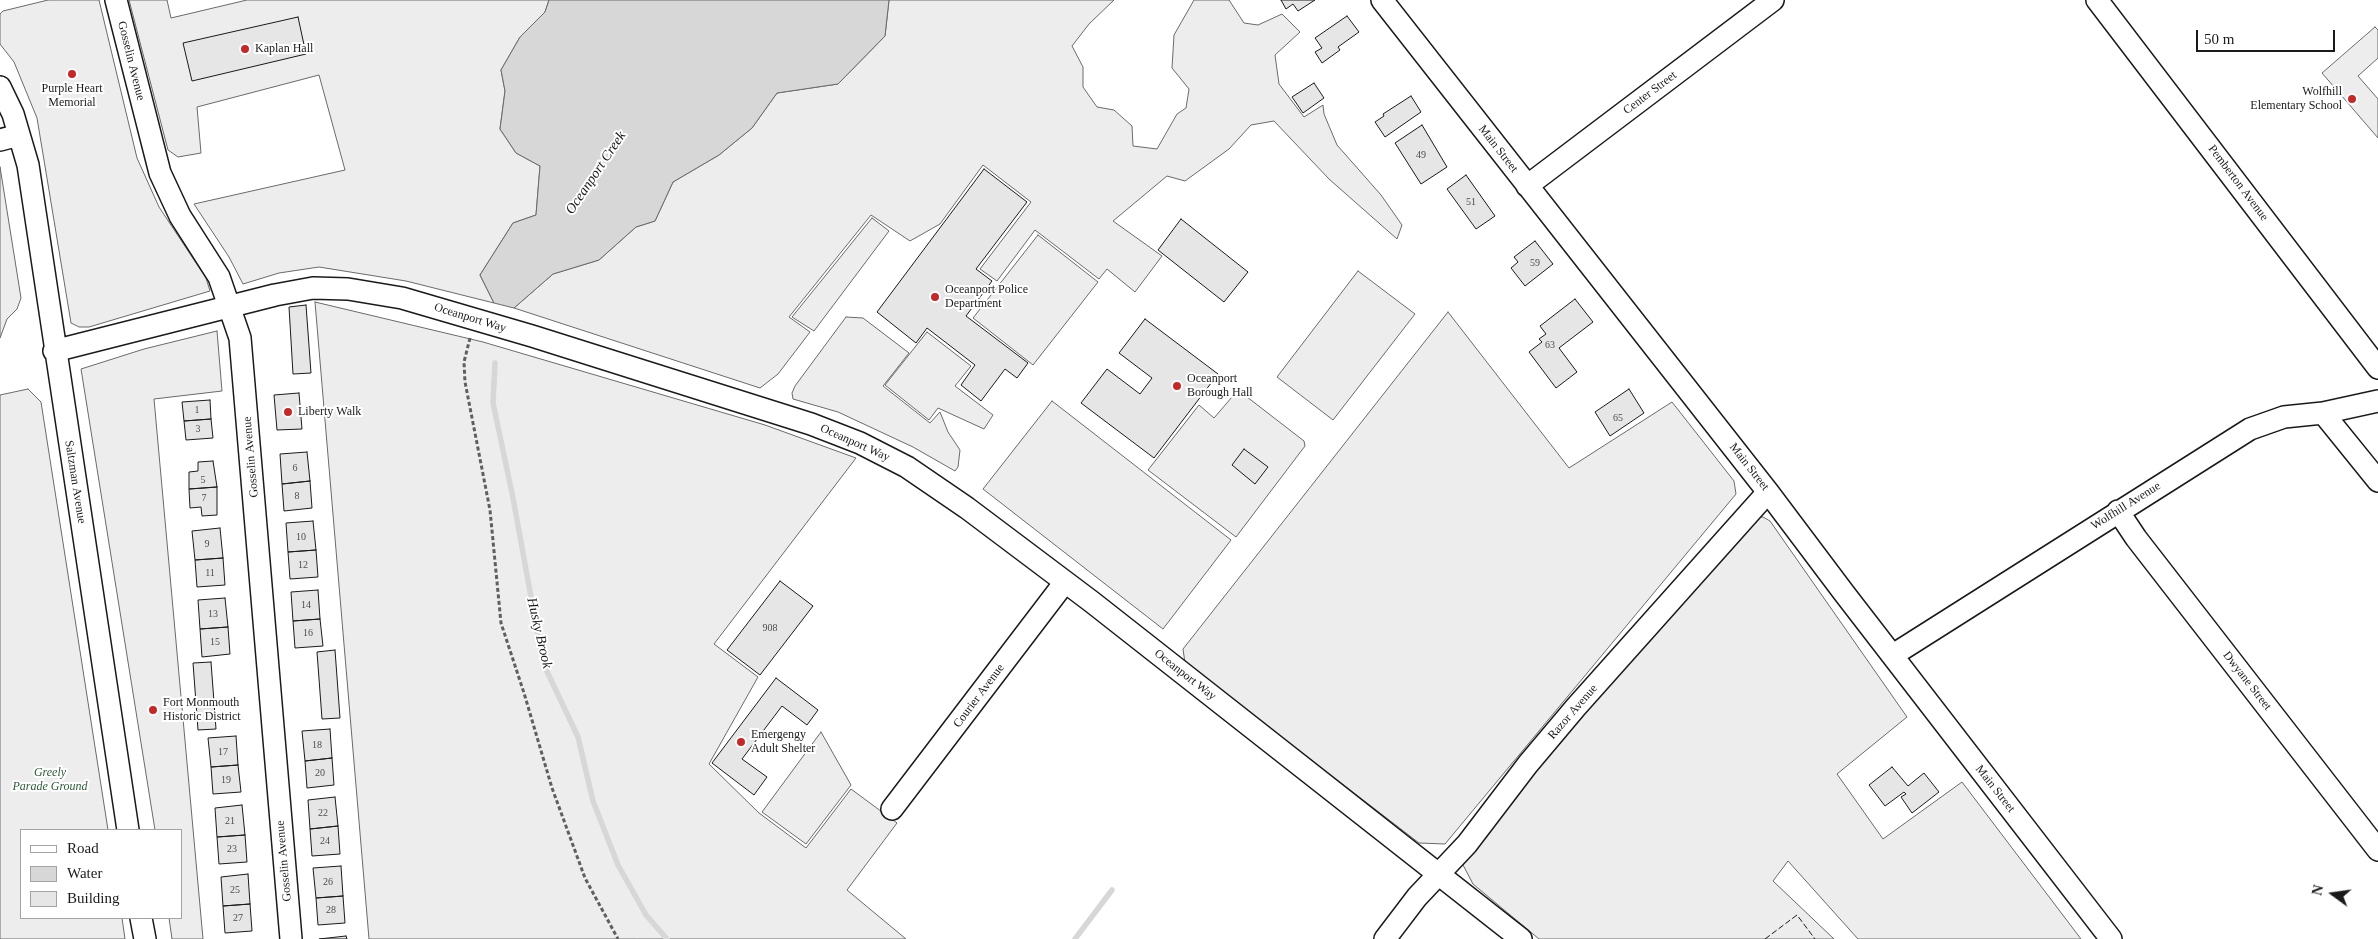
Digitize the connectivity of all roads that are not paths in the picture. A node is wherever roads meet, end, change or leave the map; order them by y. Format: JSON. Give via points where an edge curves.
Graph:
{"nodes":[{"id":1,"x":116,"y":0,"type":"edge"},
{"id":2,"x":1382,"y":0,"type":"edge"},
{"id":3,"x":1773,"y":0,"type":"edge"},
{"id":4,"x":2097,"y":0,"type":"edge"},
{"id":5,"x":0,"y":86,"type":"edge"},
{"id":6,"x":10,"y":138,"type":"edge"},
{"id":7,"x":1527,"y":186,"type":"junction"},
{"id":8,"x":230,"y":307,"type":"junction"},
{"id":9,"x":54,"y":351,"type":"junction"},
{"id":10,"x":2378,"y":368,"type":"edge"},
{"id":11,"x":2378,"y":401,"type":"edge"},
{"id":12,"x":2323,"y":413,"type":"junction"},
{"id":13,"x":2378,"y":481,"type":"edge"},
{"id":14,"x":1768,"y":492,"type":"junction"},
{"id":15,"x":2118,"y":511,"type":"junction"},
{"id":16,"x":1065,"y":582,"type":"junction"},
{"id":17,"x":1893,"y":655,"type":"junction"},
{"id":18,"x":892,"y":810,"type":"dead end"},
{"id":19,"x":128,"y":829,"type":"edge"},
{"id":20,"x":2378,"y":850,"type":"edge"},
{"id":21,"x":1440,"y":875,"type":"junction"},
{"id":22,"x":142,"y":919,"type":"edge"},
{"id":23,"x":145,"y":939,"type":"edge"},
{"id":24,"x":291,"y":939,"type":"edge"},
{"id":25,"x":1385,"y":939,"type":"edge"},
{"id":26,"x":1521,"y":939,"type":"edge"},
{"id":27,"x":2111,"y":939,"type":"edge"}],
"edges":[{"from":1,"to":8,"type":"street","name":"Gosselin Avenue","via":[[160,173],[180,216],[219,277]]},
{"from":2,"to":7,"type":"street","name":"Main Street"},
{"from":3,"to":7,"type":"street","name":"Center Street"},
{"from":4,"to":10,"type":"street","name":"Pemberton Avenue"},
{"from":5,"to":6,"type":"street","name":"Saltzman Avenue","via":[[4,93]]},
{"from":6,"to":9,"type":"street","name":"Saltzman Avenue","via":[[28,165]]},
{"from":7,"to":14,"type":"street","name":"Main Street"},
{"from":8,"to":9,"type":"street","name":"Oceanport Way"},
{"from":8,"to":16,"type":"street","name":"Oceanport Way","via":[[294,291],[348,289],[383,293],[811,424],[860,443],[907,467],[968,508]]},
{"from":8,"to":24,"type":"street","name":"Gosselin Avenue","via":[[243,354]]},
{"from":9,"to":19,"type":"street","name":"Saltzman Avenue"},
{"from":11,"to":12,"type":"street","name":"Wolfhill Avenue"},
{"from":12,"to":13,"type":"street"},
{"from":12,"to":15,"type":"street","name":"Wolfhill Avenue","via":[[2284,418],[2250,429]]},
{"from":14,"to":17,"type":"street","name":"Main Street"},
{"from":14,"to":21,"type":"street","name":"Razor Avenue","via":[[1576,707]]},
{"from":15,"to":17,"type":"street","name":"Wolfhill Avenue"},
{"from":15,"to":20,"type":"street","name":"Dwyane Street"},
{"from":16,"to":18,"type":"street","name":"Courier Avenue"},
{"from":16,"to":21,"type":"street","name":"Oceanport Way"},
{"from":17,"to":27,"type":"street","name":"Main Street"},
{"from":21,"to":25,"type":"street","name":"Razor Avenue","via":[[1417,897]]},
{"from":21,"to":26,"type":"street","name":"Oceanport Way"},
{"from":22,"to":23,"type":"street"}]}
